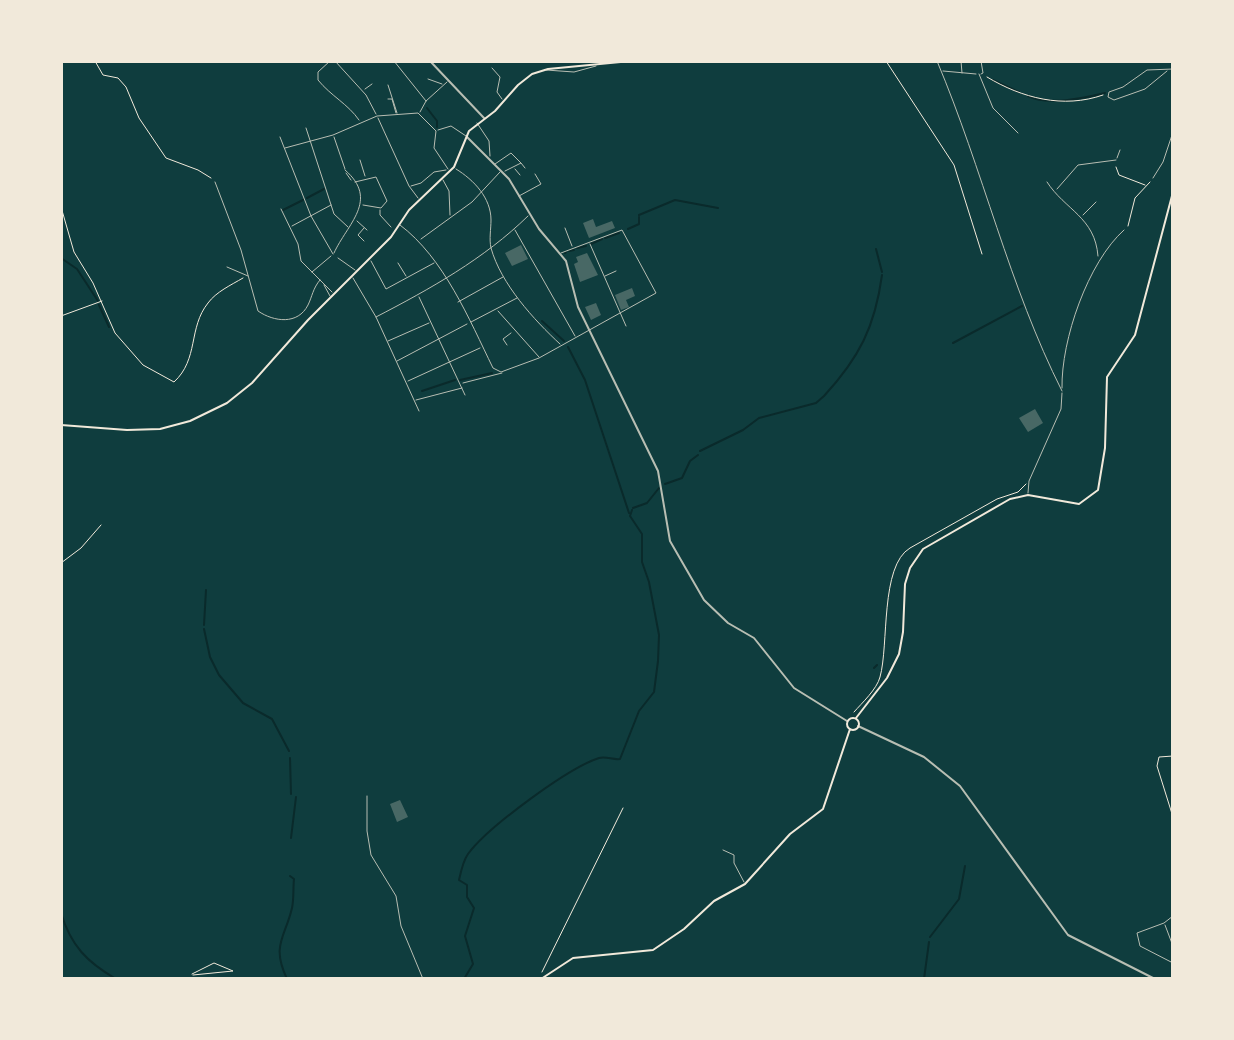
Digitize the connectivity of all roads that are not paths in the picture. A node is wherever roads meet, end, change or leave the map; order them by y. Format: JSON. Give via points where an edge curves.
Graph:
{"nodes":[{"id":1,"x":330,"y":61,"type":"edge"},
{"id":2,"x":335,"y":61,"type":"edge"},
{"id":3,"x":394,"y":61,"type":"edge"},
{"id":4,"x":430,"y":61,"type":"edge"},
{"id":5,"x":631,"y":61,"type":"edge"},
{"id":6,"x":937,"y":61,"type":"edge"},
{"id":7,"x":961,"y":61,"type":"edge"},
{"id":8,"x":981,"y":61,"type":"edge"},
{"id":9,"x":596,"y":66,"type":"junction"},
{"id":10,"x":492,"y":68,"type":"dead end"},
{"id":11,"x":1173,"y":69,"type":"edge"},
{"id":12,"x":544,"y":70,"type":"junction"},
{"id":13,"x":942,"y":71,"type":"junction"},
{"id":14,"x":1167,"y":71,"type":"junction"},
{"id":15,"x":962,"y":73,"type":"junction"},
{"id":16,"x":982,"y":74,"type":"junction"},
{"id":17,"x":428,"y":79,"type":"dead end"},
{"id":18,"x":450,"y":80,"type":"junction"},
{"id":19,"x":372,"y":84,"type":"dead end"},
{"id":20,"x":388,"y":85,"type":"dead end"},
{"id":21,"x":444,"y":85,"type":"junction"},
{"id":22,"x":363,"y":90,"type":"junction"},
{"id":23,"x":389,"y":93,"type":"dead end"},
{"id":24,"x":503,"y":100,"type":"junction"},
{"id":25,"x":426,"y":101,"type":"junction"},
{"id":26,"x":397,"y":113,"type":"junction"},
{"id":27,"x":418,"y":113,"type":"junction"},
{"id":28,"x":377,"y":116,"type":"junction"},
{"id":29,"x":484,"y":118,"type":"junction"},
{"id":30,"x":360,"y":122,"type":"junction"},
{"id":31,"x":477,"y":123,"type":"junction"},
{"id":32,"x":306,"y":128,"type":"dead end"},
{"id":33,"x":436,"y":131,"type":"junction"},
{"id":34,"x":1173,"y":132,"type":"edge"},
{"id":35,"x":1018,"y":133,"type":"dead end"},
{"id":36,"x":333,"y":135,"type":"junction"},
{"id":37,"x":466,"y":136,"type":"junction"},
{"id":38,"x":280,"y":137,"type":"dead end"},
{"id":39,"x":310,"y":140,"type":"junction"},
{"id":40,"x":285,"y":148,"type":"junction"},
{"id":41,"x":1120,"y":150,"type":"dead end"},
{"id":42,"x":489,"y":158,"type":"junction"},
{"id":43,"x":360,"y":160,"type":"dead end"},
{"id":44,"x":1116,"y":160,"type":"junction"},
{"id":45,"x":521,"y":163,"type":"junction"},
{"id":46,"x":495,"y":164,"type":"junction"},
{"id":47,"x":454,"y":167,"type":"junction"},
{"id":48,"x":513,"y":167,"type":"junction"},
{"id":49,"x":1116,"y":167,"type":"road end"},
{"id":50,"x":525,"y":168,"type":"dead end"},
{"id":51,"x":450,"y":169,"type":"junction"},
{"id":52,"x":502,"y":171,"type":"junction"},
{"id":53,"x":535,"y":174,"type":"dead end"},
{"id":54,"x":520,"y":175,"type":"dead end"},
{"id":55,"x":366,"y":178,"type":"junction"},
{"id":56,"x":1153,"y":178,"type":"road end"},
{"id":57,"x":443,"y":180,"type":"junction"},
{"id":58,"x":215,"y":182,"type":"road end"},
{"id":59,"x":354,"y":182,"type":"junction"},
{"id":60,"x":1047,"y":182,"type":"dead end"},
{"id":61,"x":410,"y":186,"type":"junction"},
{"id":62,"x":1056,"y":191,"type":"junction"},
{"id":63,"x":1173,"y":192,"type":"edge"},
{"id":64,"x":482,"y":193,"type":"junction"},
{"id":65,"x":519,"y":195,"type":"junction"},
{"id":66,"x":420,"y":200,"type":"junction"},
{"id":67,"x":1096,"y":202,"type":"dead end"},
{"id":68,"x":332,"y":204,"type":"junction"},
{"id":69,"x":361,"y":204,"type":"junction"},
{"id":70,"x":381,"y":208,"type":"junction"},
{"id":71,"x":281,"y":209,"type":"dead end"},
{"id":72,"x":530,"y":214,"type":"junction"},
{"id":73,"x":450,"y":215,"type":"junction"},
{"id":74,"x":311,"y":216,"type":"junction"},
{"id":75,"x":1081,"y":216,"type":"junction"},
{"id":76,"x":355,"y":219,"type":"junction"},
{"id":77,"x":400,"y":225,"type":"junction"},
{"id":78,"x":290,"y":227,"type":"junction"},
{"id":79,"x":348,"y":227,"type":"junction"},
{"id":80,"x":391,"y":227,"type":"dead end"},
{"id":81,"x":364,"y":228,"type":"junction"},
{"id":82,"x":565,"y":228,"type":"dead end"},
{"id":83,"x":514,"y":229,"type":"junction"},
{"id":84,"x":367,"y":230,"type":"dead end"},
{"id":85,"x":1124,"y":230,"type":"road end"},
{"id":86,"x":420,"y":240,"type":"junction"},
{"id":87,"x":364,"y":241,"type":"dead end"},
{"id":88,"x":589,"y":242,"type":"junction"},
{"id":89,"x":491,"y":248,"type":"junction"},
{"id":90,"x":572,"y":248,"type":"junction"},
{"id":91,"x":561,"y":253,"type":"junction"},
{"id":92,"x":333,"y":254,"type":"junction"},
{"id":93,"x":338,"y":258,"type":"dead end"},
{"id":94,"x":1098,"y":258,"type":"junction"},
{"id":95,"x":370,"y":259,"type":"junction"},
{"id":96,"x":398,"y":263,"type":"dead end"},
{"id":97,"x":435,"y":263,"type":"junction"},
{"id":98,"x":228,"y":267,"type":"dead end"},
{"id":99,"x":616,"y":271,"type":"dead end"},
{"id":100,"x":312,"y":272,"type":"junction"},
{"id":101,"x":357,"y":272,"type":"junction"},
{"id":102,"x":505,"y":275,"type":"junction"},
{"id":103,"x":248,"y":276,"type":"junction"},
{"id":104,"x":352,"y":276,"type":"junction"},
{"id":105,"x":603,"y":277,"type":"junction"},
{"id":106,"x":407,"y":278,"type":"junction"},
{"id":107,"x":446,"y":279,"type":"junction"},
{"id":108,"x":320,"y":280,"type":"junction"},
{"id":109,"x":332,"y":295,"type":"junction"},
{"id":110,"x":418,"y":295,"type":"junction"},
{"id":111,"x":519,"y":297,"type":"junction"},
{"id":112,"x":458,"y":302,"type":"junction"},
{"id":113,"x":497,"y":309,"type":"junction"},
{"id":114,"x":620,"y":315,"type":"junction"},
{"id":115,"x":376,"y":317,"type":"junction"},
{"id":116,"x":431,"y":323,"type":"junction"},
{"id":117,"x":469,"y":323,"type":"junction"},
{"id":118,"x":626,"y":327,"type":"dead end"},
{"id":119,"x":589,"y":331,"type":"junction"},
{"id":120,"x":513,"y":332,"type":"junction"},
{"id":121,"x":576,"y":338,"type":"junction"},
{"id":122,"x":388,"y":341,"type":"junction"},
{"id":123,"x":439,"y":341,"type":"junction"},
{"id":124,"x":507,"y":345,"type":"dead end"},
{"id":125,"x":482,"y":346,"type":"junction"},
{"id":126,"x":562,"y":346,"type":"junction"},
{"id":127,"x":461,"y":357,"type":"junction"},
{"id":128,"x":539,"y":358,"type":"junction"},
{"id":129,"x":397,"y":361,"type":"junction"},
{"id":130,"x":450,"y":361,"type":"junction"},
{"id":131,"x":463,"y":361,"type":"dead end"},
{"id":132,"x":507,"y":371,"type":"junction"},
{"id":133,"x":407,"y":382,"type":"junction"},
{"id":134,"x":461,"y":384,"type":"junction"},
{"id":135,"x":462,"y":388,"type":"junction"},
{"id":136,"x":1062,"y":391,"type":"junction"},
{"id":137,"x":465,"y":394,"type":"dead end"},
{"id":138,"x":414,"y":401,"type":"junction"},
{"id":139,"x":419,"y":411,"type":"dead end"},
{"id":140,"x":61,"y":425,"type":"edge"},
{"id":141,"x":1028,"y":495,"type":"junction"},
{"id":142,"x":856,"y":718,"type":"junction"},
{"id":143,"x":847,"y":721,"type":"junction"},
{"id":144,"x":858,"y":726,"type":"junction"},
{"id":145,"x":850,"y":729,"type":"junction"},
{"id":146,"x":367,"y":796,"type":"dead end"},
{"id":147,"x":723,"y":850,"type":"dead end"},
{"id":148,"x":745,"y":884,"type":"junction"},
{"id":149,"x":1173,"y":916,"type":"edge"},
{"id":150,"x":1164,"y":923,"type":"junction"},
{"id":151,"x":1173,"y":946,"type":"edge"},
{"id":152,"x":1173,"y":963,"type":"edge"},
{"id":153,"x":423,"y":979,"type":"edge"},
{"id":154,"x":541,"y":979,"type":"edge"},
{"id":155,"x":1155,"y":979,"type":"edge"}],
"edges":[{"from":1,"to":30,"type":"street","via":[[318,72],[318,80],[332,97],[351,108]]},
{"from":2,"to":22,"type":"street"},
{"from":3,"to":25,"type":"street"},
{"from":4,"to":18,"type":"street"},
{"from":5,"to":9,"type":"main road"},
{"from":6,"to":13,"type":"street"},
{"from":7,"to":15,"type":"street"},
{"from":8,"to":16,"type":"street"},
{"from":9,"to":12,"type":"main road"},
{"from":9,"to":12,"type":"street","via":[[574,72]]},
{"from":10,"to":24,"type":"street","via":[[500,77],[497,92]]},
{"from":11,"to":14,"type":"street"},
{"from":12,"to":24,"type":"main road","via":[[528,77]]},
{"from":13,"to":15,"type":"street"},
{"from":13,"to":136,"type":"street","via":[[1024,305]]},
{"from":14,"to":14,"type":"street","via":[[1128,97],[1112,100],[1108,94],[1147,70]]},
{"from":15,"to":16,"type":"street"},
{"from":16,"to":35,"type":"street","via":[[993,107]]},
{"from":17,"to":21,"type":"street"},
{"from":18,"to":21,"type":"street"},
{"from":18,"to":29,"type":"street"},
{"from":19,"to":22,"type":"street"},
{"from":20,"to":26,"type":"street"},
{"from":21,"to":25,"type":"street"},
{"from":22,"to":28,"type":"street"},
{"from":23,"to":26,"type":"street"},
{"from":24,"to":29,"type":"main road"},
{"from":25,"to":27,"type":"street"},
{"from":26,"to":27,"type":"street"},
{"from":26,"to":28,"type":"street"},
{"from":27,"to":33,"type":"street"},
{"from":28,"to":30,"type":"street"},
{"from":28,"to":61,"type":"street"},
{"from":29,"to":31,"type":"main road"},
{"from":30,"to":36,"type":"street"},
{"from":31,"to":37,"type":"main road"},
{"from":31,"to":42,"type":"street","via":[[489,141]]},
{"from":32,"to":39,"type":"street"},
{"from":33,"to":37,"type":"street","via":[[451,126]]},
{"from":33,"to":51,"type":"street","via":[[434,148]]},
{"from":34,"to":56,"type":"street"},
{"from":36,"to":39,"type":"street"},
{"from":36,"to":59,"type":"street","via":[[348,179]]},
{"from":37,"to":42,"type":"street"},
{"from":37,"to":47,"type":"main road"},
{"from":38,"to":40,"type":"street"},
{"from":39,"to":40,"type":"street"},
{"from":39,"to":68,"type":"street"},
{"from":40,"to":74,"type":"street"},
{"from":41,"to":44,"type":"street"},
{"from":42,"to":46,"type":"street"},
{"from":43,"to":55,"type":"street"},
{"from":44,"to":49,"type":"street"},
{"from":44,"to":62,"type":"street","via":[[1078,165]]},
{"from":45,"to":46,"type":"street","via":[[511,153]]},
{"from":45,"to":48,"type":"street"},
{"from":45,"to":50,"type":"street"},
{"from":46,"to":52,"type":"street"},
{"from":47,"to":51,"type":"main road"},
{"from":47,"to":64,"type":"street"},
{"from":48,"to":52,"type":"street"},
{"from":48,"to":54,"type":"street"},
{"from":51,"to":57,"type":"main road"},
{"from":51,"to":61,"type":"street"},
{"from":52,"to":64,"type":"street"},
{"from":52,"to":65,"type":"street"},
{"from":53,"to":65,"type":"street","via":[[541,184]]},
{"from":55,"to":59,"type":"street"},
{"from":55,"to":70,"type":"street","via":[[376,177],[387,201]]},
{"from":57,"to":66,"type":"main road"},
{"from":57,"to":73,"type":"street","via":[[449,191]]},
{"from":58,"to":103,"type":"street"},
{"from":59,"to":69,"type":"street"},
{"from":60,"to":62,"type":"street"},
{"from":61,"to":66,"type":"street"},
{"from":62,"to":75,"type":"street"},
{"from":63,"to":141,"type":"main road","via":[[1135,335],[1107,377],[1105,449],[1098,490],[1079,504]]},
{"from":64,"to":73,"type":"street"},
{"from":64,"to":89,"type":"street","via":[[491,212]]},
{"from":65,"to":72,"type":"street"},
{"from":66,"to":77,"type":"main road"},
{"from":67,"to":75,"type":"street"},
{"from":68,"to":74,"type":"street"},
{"from":68,"to":79,"type":"street","via":[[336,217]]},
{"from":69,"to":70,"type":"street"},
{"from":69,"to":76,"type":"street"},
{"from":70,"to":80,"type":"street","via":[[380,215]]},
{"from":71,"to":78,"type":"street"},
{"from":72,"to":83,"type":"street"},
{"from":72,"to":91,"type":"street"},
{"from":73,"to":86,"type":"street"},
{"from":74,"to":78,"type":"street"},
{"from":74,"to":92,"type":"street"},
{"from":75,"to":94,"type":"street","via":[[1097,245]]},
{"from":76,"to":79,"type":"street"},
{"from":76,"to":81,"type":"street"},
{"from":77,"to":86,"type":"street"},
{"from":77,"to":95,"type":"main road"},
{"from":78,"to":100,"type":"street","via":[[302,261]]},
{"from":79,"to":92,"type":"street"},
{"from":81,"to":84,"type":"street"},
{"from":81,"to":87,"type":"street","via":[[358,234]]},
{"from":82,"to":90,"type":"street"},
{"from":83,"to":89,"type":"street"},
{"from":83,"to":121,"type":"street"},
{"from":85,"to":94,"type":"street"},
{"from":86,"to":97,"type":"street"},
{"from":88,"to":90,"type":"street"},
{"from":88,"to":105,"type":"street"},
{"from":88,"to":114,"type":"street","via":[[622,230],[656,293]]},
{"from":89,"to":102,"type":"street"},
{"from":89,"to":107,"type":"street"},
{"from":90,"to":91,"type":"street"},
{"from":91,"to":119,"type":"street"},
{"from":92,"to":100,"type":"street"},
{"from":93,"to":101,"type":"street"},
{"from":94,"to":136,"type":"street","via":[[1065,353]]},
{"from":95,"to":101,"type":"main road"},
{"from":95,"to":106,"type":"street","via":[[386,289]]},
{"from":96,"to":106,"type":"street"},
{"from":97,"to":106,"type":"street"},
{"from":97,"to":107,"type":"street"},
{"from":98,"to":103,"type":"street"},
{"from":99,"to":105,"type":"street"},
{"from":100,"to":108,"type":"street"},
{"from":101,"to":104,"type":"main road"},
{"from":102,"to":111,"type":"street"},
{"from":102,"to":112,"type":"street"},
{"from":103,"to":108,"type":"street","via":[[258,311],[285,320],[303,312]]},
{"from":104,"to":109,"type":"main road"},
{"from":104,"to":115,"type":"street"},
{"from":105,"to":114,"type":"street"},
{"from":107,"to":110,"type":"street"},
{"from":107,"to":112,"type":"street"},
{"from":108,"to":109,"type":"street"},
{"from":109,"to":140,"type":"main road","via":[[245,389],[200,417],[138,430]]},
{"from":110,"to":115,"type":"street"},
{"from":110,"to":116,"type":"street"},
{"from":111,"to":113,"type":"street"},
{"from":111,"to":126,"type":"street"},
{"from":112,"to":117,"type":"street"},
{"from":113,"to":117,"type":"street"},
{"from":113,"to":120,"type":"street"},
{"from":114,"to":118,"type":"street"},
{"from":114,"to":119,"type":"street"},
{"from":115,"to":122,"type":"street"},
{"from":116,"to":122,"type":"street"},
{"from":116,"to":123,"type":"street"},
{"from":117,"to":123,"type":"street"},
{"from":117,"to":125,"type":"street"},
{"from":119,"to":121,"type":"street"},
{"from":119,"to":143,"type":"street","via":[[658,471],[666,531],[704,600],[727,623],[754,638],[794,688]]},
{"from":120,"to":124,"type":"street","via":[[503,339]]},
{"from":120,"to":128,"type":"street"},
{"from":121,"to":126,"type":"street"},
{"from":122,"to":129,"type":"street"},
{"from":123,"to":129,"type":"street"},
{"from":123,"to":130,"type":"street"},
{"from":125,"to":127,"type":"street"},
{"from":125,"to":132,"type":"street","via":[[493,368]]},
{"from":126,"to":128,"type":"street"},
{"from":127,"to":130,"type":"street"},
{"from":127,"to":131,"type":"street"},
{"from":128,"to":132,"type":"street"},
{"from":129,"to":133,"type":"street"},
{"from":130,"to":133,"type":"street"},
{"from":130,"to":134,"type":"street"},
{"from":132,"to":134,"type":"street"},
{"from":133,"to":138,"type":"street"},
{"from":134,"to":135,"type":"street"},
{"from":135,"to":137,"type":"street"},
{"from":135,"to":138,"type":"street"},
{"from":136,"to":141,"type":"street","via":[[1061,409],[1028,483]]},
{"from":138,"to":139,"type":"street"},
{"from":141,"to":142,"type":"main road","via":[[999,504],[930,543],[918,555],[905,584],[899,654]]},
{"from":142,"to":143,"type":"main road"},
{"from":142,"to":144,"type":"main road"},
{"from":143,"to":145,"type":"main road"},
{"from":144,"to":145,"type":"main road"},
{"from":144,"to":155,"type":"street","via":[[924,757],[955,781],[1068,935]]},
{"from":145,"to":148,"type":"main road","via":[[827,804]]},
{"from":146,"to":153,"type":"street","via":[[371,855],[396,896],[401,926]]},
{"from":147,"to":148,"type":"street","via":[[734,855]]},
{"from":148,"to":154,"type":"main road","via":[[714,901],[653,950],[573,958]]},
{"from":149,"to":150,"type":"street"},
{"from":150,"to":151,"type":"street"},
{"from":150,"to":152,"type":"street","via":[[1141,930],[1137,940]]}]}
